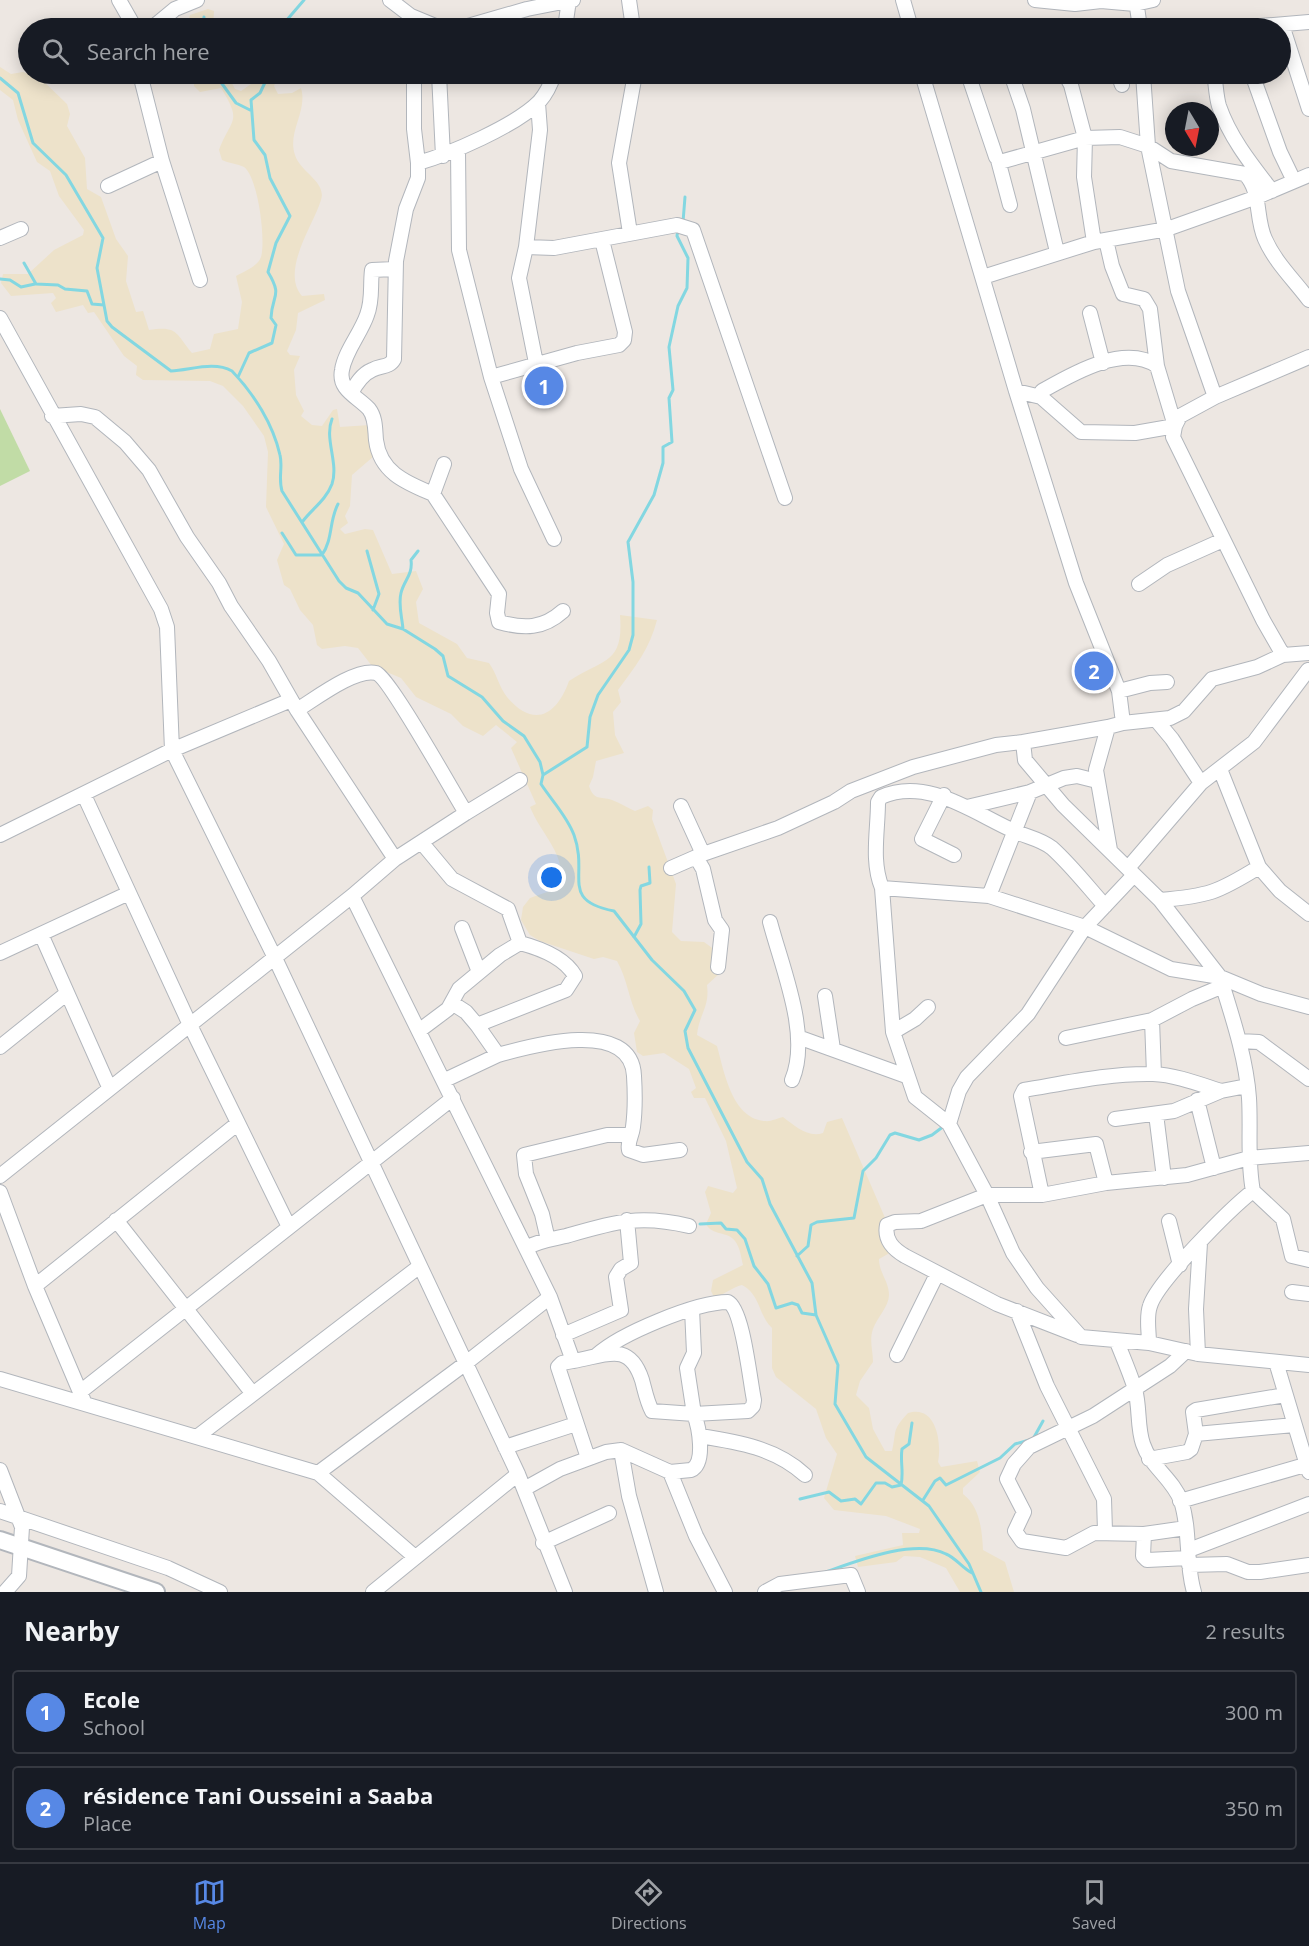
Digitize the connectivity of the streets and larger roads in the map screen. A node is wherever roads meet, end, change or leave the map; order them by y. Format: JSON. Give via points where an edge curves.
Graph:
{"nodes":[{"id":1,"x":119,"y":0,"type":"edge"},
{"id":2,"x":197,"y":0,"type":"edge"},
{"id":3,"x":390,"y":0,"type":"edge"},
{"id":4,"x":506,"y":0,"type":"edge"},
{"id":5,"x":570,"y":0,"type":"edge"},
{"id":6,"x":628,"y":0,"type":"edge"},
{"id":7,"x":903,"y":0,"type":"edge"},
{"id":8,"x":1035,"y":0,"type":"edge"},
{"id":9,"x":1101,"y":0,"type":"edge"},
{"id":10,"x":1153,"y":0,"type":"edge"},
{"id":11,"x":1136,"y":2,"type":"edge"},
{"id":12,"x":507,"y":15,"type":"junction"},
{"id":13,"x":129,"y":18,"type":"edge"},
{"id":14,"x":164,"y":18,"type":"edge"},
{"id":15,"x":415,"y":18,"type":"edge"},
{"id":16,"x":496,"y":18,"type":"edge"},
{"id":17,"x":567,"y":18,"type":"edge"},
{"id":18,"x":631,"y":18,"type":"edge"},
{"id":19,"x":908,"y":18,"type":"edge"},
{"id":20,"x":1138,"y":18,"type":"edge"},
{"id":21,"x":1309,"y":22,"type":"edge"},
{"id":22,"x":1291,"y":24,"type":"edge"},
{"id":23,"x":1291,"y":53,"type":"edge"},
{"id":24,"x":143,"y":84,"type":"edge"},
{"id":25,"x":414,"y":84,"type":"edge"},
{"id":26,"x":439,"y":84,"type":"edge"},
{"id":27,"x":550,"y":84,"type":"edge"},
{"id":28,"x":632,"y":84,"type":"edge"},
{"id":29,"x":925,"y":84,"type":"edge"},
{"id":30,"x":971,"y":84,"type":"edge"},
{"id":31,"x":1014,"y":84,"type":"edge"},
{"id":32,"x":1070,"y":84,"type":"edge"},
{"id":33,"x":1144,"y":84,"type":"edge"},
{"id":34,"x":1216,"y":84,"type":"edge"},
{"id":35,"x":1256,"y":84,"type":"edge"},
{"id":36,"x":538,"y":103,"type":"junction"},
{"id":37,"x":1309,"y":109,"type":"edge"},
{"id":38,"x":1085,"y":138,"type":"junction"},
{"id":39,"x":1148,"y":146,"type":"junction"},
{"id":40,"x":458,"y":150,"type":"junction"},
{"id":41,"x":1033,"y":154,"type":"junction"},
{"id":42,"x":443,"y":156,"type":"junction"},
{"id":43,"x":998,"y":160,"type":"junction"},
{"id":44,"x":162,"y":161,"type":"junction"},
{"id":45,"x":418,"y":162,"type":"junction"},
{"id":46,"x":1309,"y":175,"type":"edge"},
{"id":47,"x":1294,"y":181,"type":"junction"},
{"id":48,"x":108,"y":186,"type":"dead end"},
{"id":49,"x":1272,"y":191,"type":"junction"},
{"id":50,"x":1257,"y":197,"type":"junction"},
{"id":51,"x":1010,"y":205,"type":"dead end"},
{"id":52,"x":21,"y":229,"type":"dead end"},
{"id":53,"x":1167,"y":229,"type":"junction"},
{"id":54,"x":630,"y":233,"type":"junction"},
{"id":55,"x":0,"y":238,"type":"edge"},
{"id":56,"x":602,"y":240,"type":"junction"},
{"id":57,"x":1100,"y":241,"type":"junction"},
{"id":58,"x":526,"y":246,"type":"junction"},
{"id":59,"x":1058,"y":252,"type":"junction"},
{"id":60,"x":395,"y":269,"type":"junction"},
{"id":61,"x":982,"y":277,"type":"junction"},
{"id":62,"x":200,"y":280,"type":"dead end"},
{"id":63,"x":1309,"y":300,"type":"edge"},
{"id":64,"x":1090,"y":314,"type":"dead end"},
{"id":65,"x":0,"y":318,"type":"edge"},
{"id":66,"x":1309,"y":357,"type":"edge"},
{"id":67,"x":536,"y":363,"type":"junction"},
{"id":68,"x":1103,"y":363,"type":"junction"},
{"id":69,"x":1157,"y":366,"type":"junction"},
{"id":70,"x":491,"y":377,"type":"junction"},
{"id":71,"x":1016,"y":391,"type":"junction"},
{"id":72,"x":351,"y":393,"type":"junction"},
{"id":73,"x":1041,"y":397,"type":"junction"},
{"id":74,"x":1215,"y":397,"type":"junction"},
{"id":75,"x":52,"y":416,"type":"junction"},
{"id":76,"x":1174,"y":426,"type":"junction"},
{"id":77,"x":444,"y":464,"type":"dead end"},
{"id":78,"x":433,"y":494,"type":"junction"},
{"id":79,"x":785,"y":498,"type":"dead end"},
{"id":80,"x":554,"y":539,"type":"dead end"},
{"id":81,"x":1222,"y":540,"type":"junction"},
{"id":82,"x":1138,"y":584,"type":"dead end"},
{"id":83,"x":563,"y":611,"type":"dead end"},
{"id":84,"x":1306,"y":654,"type":"edge"},
{"id":85,"x":1283,"y":655,"type":"junction"},
{"id":86,"x":1308,"y":671,"type":"edge"},
{"id":87,"x":1167,"y":682,"type":"dead end"},
{"id":88,"x":1119,"y":691,"type":"junction"},
{"id":89,"x":294,"y":705,"type":"junction"},
{"id":90,"x":1157,"y":721,"type":"junction"},
{"id":91,"x":1123,"y":723,"type":"junction"},
{"id":92,"x":1108,"y":727,"type":"junction"},
{"id":93,"x":1023,"y":742,"type":"junction"},
{"id":94,"x":172,"y":750,"type":"junction"},
{"id":95,"x":1220,"y":769,"type":"junction"},
{"id":96,"x":520,"y":780,"type":"dead end"},
{"id":97,"x":1096,"y":781,"type":"junction"},
{"id":98,"x":1201,"y":783,"type":"junction"},
{"id":99,"x":1046,"y":785,"type":"junction"},
{"id":100,"x":1030,"y":792,"type":"junction"},
{"id":101,"x":84,"y":795,"type":"junction"},
{"id":102,"x":944,"y":795,"type":"junction"},
{"id":103,"x":681,"y":806,"type":"dead end"},
{"id":104,"x":967,"y":807,"type":"junction"},
{"id":105,"x":466,"y":813,"type":"junction"},
{"id":106,"x":1014,"y":831,"type":"junction"},
{"id":107,"x":0,"y":835,"type":"edge"},
{"id":108,"x":422,"y":843,"type":"junction"},
{"id":109,"x":1110,"y":850,"type":"junction"},
{"id":110,"x":699,"y":855,"type":"junction"},
{"id":111,"x":954,"y":855,"type":"dead end"},
{"id":112,"x":395,"y":859,"type":"junction"},
{"id":113,"x":1259,"y":867,"type":"junction"},
{"id":114,"x":671,"y":868,"type":"dead end"},
{"id":115,"x":1131,"y":872,"type":"junction"},
{"id":116,"x":882,"y":888,"type":"junction"},
{"id":117,"x":129,"y":893,"type":"junction"},
{"id":118,"x":352,"y":896,"type":"junction"},
{"id":119,"x":988,"y":896,"type":"junction"},
{"id":120,"x":1160,"y":900,"type":"junction"},
{"id":121,"x":1105,"y":906,"type":"junction"},
{"id":122,"x":1309,"y":914,"type":"edge"},
{"id":123,"x":770,"y":922,"type":"dead end"},
{"id":124,"x":1085,"y":927,"type":"junction"},
{"id":125,"x":462,"y":928,"type":"dead end"},
{"id":126,"x":40,"y":934,"type":"junction"},
{"id":127,"x":520,"y":943,"type":"junction"},
{"id":128,"x":0,"y":953,"type":"edge"},
{"id":129,"x":275,"y":958,"type":"junction"},
{"id":130,"x":718,"y":967,"type":"dead end"},
{"id":131,"x":479,"y":972,"type":"junction"},
{"id":132,"x":1221,"y":981,"type":"junction"},
{"id":133,"x":66,"y":994,"type":"junction"},
{"id":134,"x":825,"y":996,"type":"dead end"},
{"id":135,"x":452,"y":1003,"type":"junction"},
{"id":136,"x":928,"y":1006,"type":"dead end"},
{"id":137,"x":1309,"y":1007,"type":"edge"},
{"id":138,"x":1152,"y":1020,"type":"junction"},
{"id":139,"x":189,"y":1025,"type":"junction"},
{"id":140,"x":477,"y":1025,"type":"junction"},
{"id":141,"x":420,"y":1030,"type":"junction"},
{"id":142,"x":894,"y":1032,"type":"junction"},
{"id":143,"x":798,"y":1037,"type":"junction"},
{"id":144,"x":1066,"y":1038,"type":"dead end"},
{"id":145,"x":1239,"y":1041,"type":"junction"},
{"id":146,"x":0,"y":1047,"type":"edge"},
{"id":147,"x":833,"y":1049,"type":"junction"},
{"id":148,"x":498,"y":1055,"type":"junction"},
{"id":149,"x":1154,"y":1074,"type":"junction"},
{"id":150,"x":906,"y":1076,"type":"junction"},
{"id":151,"x":1309,"y":1079,"type":"edge"},
{"id":152,"x":445,"y":1080,"type":"junction"},
{"id":153,"x":792,"y":1080,"type":"dead end"},
{"id":154,"x":1247,"y":1086,"type":"junction"},
{"id":155,"x":110,"y":1088,"type":"junction"},
{"id":156,"x":1221,"y":1091,"type":"junction"},
{"id":157,"x":453,"y":1098,"type":"junction"},
{"id":158,"x":1197,"y":1100,"type":"junction"},
{"id":159,"x":1156,"y":1114,"type":"junction"},
{"id":160,"x":1115,"y":1119,"type":"dead end"},
{"id":161,"x":237,"y":1124,"type":"junction"},
{"id":162,"x":949,"y":1124,"type":"junction"},
{"id":163,"x":631,"y":1135,"type":"junction"},
{"id":164,"x":680,"y":1150,"type":"dead end"},
{"id":165,"x":1032,"y":1152,"type":"junction"},
{"id":166,"x":1309,"y":1153,"type":"edge"},
{"id":167,"x":1249,"y":1158,"type":"junction"},
{"id":168,"x":372,"y":1163,"type":"junction"},
{"id":169,"x":1214,"y":1168,"type":"junction"},
{"id":170,"x":0,"y":1176,"type":"edge"},
{"id":171,"x":1164,"y":1178,"type":"junction"},
{"id":172,"x":1106,"y":1183,"type":"junction"},
{"id":173,"x":1253,"y":1191,"type":"junction"},
{"id":174,"x":0,"y":1192,"type":"edge"},
{"id":175,"x":987,"y":1195,"type":"junction"},
{"id":176,"x":1042,"y":1195,"type":"junction"},
{"id":177,"x":116,"y":1220,"type":"junction"},
{"id":178,"x":627,"y":1220,"type":"junction"},
{"id":179,"x":1169,"y":1221,"type":"dead end"},
{"id":180,"x":689,"y":1226,"type":"dead end"},
{"id":181,"x":289,"y":1227,"type":"junction"},
{"id":182,"x":548,"y":1240,"type":"junction"},
{"id":183,"x":1200,"y":1243,"type":"junction"},
{"id":184,"x":526,"y":1248,"type":"junction"},
{"id":185,"x":1309,"y":1260,"type":"edge"},
{"id":186,"x":1180,"y":1265,"type":"junction"},
{"id":187,"x":420,"y":1266,"type":"junction"},
{"id":188,"x":937,"y":1274,"type":"junction"},
{"id":189,"x":35,"y":1286,"type":"junction"},
{"id":190,"x":1292,"y":1292,"type":"dead end"},
{"id":191,"x":1309,"y":1293,"type":"edge"},
{"id":192,"x":550,"y":1297,"type":"junction"},
{"id":193,"x":187,"y":1308,"type":"junction"},
{"id":194,"x":692,"y":1309,"type":"junction"},
{"id":195,"x":1017,"y":1311,"type":"junction"},
{"id":196,"x":563,"y":1335,"type":"junction"},
{"id":197,"x":1081,"y":1337,"type":"junction"},
{"id":198,"x":1117,"y":1342,"type":"junction"},
{"id":199,"x":1149,"y":1343,"type":"junction"},
{"id":200,"x":1192,"y":1352,"type":"junction"},
{"id":201,"x":597,"y":1355,"type":"junction"},
{"id":202,"x":897,"y":1355,"type":"dead end"},
{"id":203,"x":573,"y":1361,"type":"junction"},
{"id":204,"x":1276,"y":1362,"type":"junction"},
{"id":205,"x":466,"y":1363,"type":"junction"},
{"id":206,"x":1309,"y":1365,"type":"edge"},
{"id":207,"x":0,"y":1379,"type":"edge"},
{"id":208,"x":1135,"y":1390,"type":"junction"},
{"id":209,"x":253,"y":1394,"type":"junction"},
{"id":210,"x":1285,"y":1395,"type":"junction"},
{"id":211,"x":82,"y":1398,"type":"junction"},
{"id":212,"x":694,"y":1414,"type":"junction"},
{"id":213,"x":576,"y":1424,"type":"junction"},
{"id":214,"x":1294,"y":1425,"type":"junction"},
{"id":215,"x":1067,"y":1427,"type":"junction"},
{"id":216,"x":1196,"y":1434,"type":"junction"},
{"id":217,"x":198,"y":1436,"type":"junction"},
{"id":218,"x":700,"y":1436,"type":"junction"},
{"id":219,"x":506,"y":1447,"type":"junction"},
{"id":220,"x":621,"y":1450,"type":"junction"},
{"id":221,"x":588,"y":1458,"type":"junction"},
{"id":222,"x":1149,"y":1459,"type":"junction"},
{"id":223,"x":1307,"y":1468,"type":"edge"},
{"id":224,"x":0,"y":1470,"type":"edge"},
{"id":225,"x":670,"y":1472,"type":"junction"},
{"id":226,"x":318,"y":1473,"type":"junction"},
{"id":227,"x":518,"y":1474,"type":"junction"},
{"id":228,"x":805,"y":1475,"type":"dead end"},
{"id":229,"x":524,"y":1489,"type":"junction"},
{"id":230,"x":1180,"y":1501,"type":"junction"},
{"id":231,"x":1309,"y":1503,"type":"edge"},
{"id":232,"x":0,"y":1511,"type":"edge"},
{"id":233,"x":609,"y":1513,"type":"dead end"},
{"id":234,"x":19,"y":1517,"type":"junction"},
{"id":235,"x":1186,"y":1528,"type":"junction"},
{"id":236,"x":1105,"y":1531,"type":"junction"},
{"id":237,"x":1144,"y":1534,"type":"junction"},
{"id":238,"x":0,"y":1540,"type":"edge"},
{"id":239,"x":543,"y":1543,"type":"junction"},
{"id":240,"x":0,"y":1552,"type":"edge"},
{"id":241,"x":20,"y":1552,"type":"junction"},
{"id":242,"x":415,"y":1557,"type":"junction"},
{"id":243,"x":1189,"y":1558,"type":"junction"},
{"id":244,"x":1309,"y":1564,"type":"edge"},
{"id":245,"x":5,"y":1592,"type":"edge"},
{"id":246,"x":128,"y":1592,"type":"edge"},
{"id":247,"x":156,"y":1592,"type":"edge"},
{"id":248,"x":220,"y":1592,"type":"edge"},
{"id":249,"x":373,"y":1592,"type":"edge"},
{"id":250,"x":565,"y":1592,"type":"edge"},
{"id":251,"x":656,"y":1592,"type":"edge"},
{"id":252,"x":725,"y":1592,"type":"edge"},
{"id":253,"x":765,"y":1592,"type":"edge"},
{"id":254,"x":858,"y":1592,"type":"edge"},
{"id":255,"x":1194,"y":1592,"type":"edge"}],
"edges":[{"from":1,"to":13,"type":"street"},
{"from":2,"to":14,"type":"street"},
{"from":3,"to":15,"type":"street"},
{"from":4,"to":12,"type":"street"},
{"from":5,"to":12,"type":"street"},
{"from":5,"to":17,"type":"street"},
{"from":6,"to":18,"type":"street"},
{"from":7,"to":19,"type":"street"},
{"from":8,"to":9,"type":"street","via":[[1075,4]]},
{"from":9,"to":11,"type":"street"},
{"from":10,"to":11,"type":"street"},
{"from":11,"to":20,"type":"street"},
{"from":12,"to":16,"type":"street"},
{"from":21,"to":22,"type":"street"},
{"from":23,"to":37,"type":"street"},
{"from":24,"to":44,"type":"street"},
{"from":25,"to":45,"type":"street"},
{"from":26,"to":42,"type":"street"},
{"from":27,"to":36,"type":"street"},
{"from":28,"to":54,"type":"street","via":[[619,163]]},
{"from":29,"to":61,"type":"street"},
{"from":30,"to":43,"type":"street"},
{"from":31,"to":41,"type":"street"},
{"from":32,"to":38,"type":"street"},
{"from":33,"to":39,"type":"street"},
{"from":34,"to":49,"type":"street","via":[[1219,106],[1230,130]]},
{"from":35,"to":47,"type":"street"},
{"from":36,"to":40,"type":"street"},
{"from":36,"to":58,"type":"street","via":[[540,130]]},
{"from":38,"to":39,"type":"street","via":[[1119,137]]},
{"from":38,"to":41,"type":"street"},
{"from":38,"to":57,"type":"street","via":[[1084,177]]},
{"from":39,"to":50,"type":"street","via":[[1171,161],[1245,174]]},
{"from":39,"to":53,"type":"street"},
{"from":40,"to":42,"type":"street"},
{"from":40,"to":70,"type":"street","via":[[459,250]]},
{"from":41,"to":43,"type":"street","via":[[1003,163]]},
{"from":41,"to":59,"type":"street"},
{"from":42,"to":45,"type":"street"},
{"from":43,"to":51,"type":"street"},
{"from":44,"to":48,"type":"street"},
{"from":44,"to":62,"type":"street"},
{"from":45,"to":60,"type":"street","via":[[418,178],[406,209]]},
{"from":46,"to":47,"type":"street"},
{"from":47,"to":49,"type":"street"},
{"from":49,"to":50,"type":"street"},
{"from":50,"to":53,"type":"street"},
{"from":50,"to":63,"type":"street","via":[[1265,240]]},
{"from":52,"to":55,"type":"street"},
{"from":53,"to":57,"type":"street"},
{"from":53,"to":74,"type":"street","via":[[1178,291]]},
{"from":54,"to":56,"type":"street"},
{"from":54,"to":79,"type":"street","via":[[676,225],[693,230]]},
{"from":56,"to":58,"type":"street","via":[[554,248]]},
{"from":56,"to":67,"type":"street","via":[[624,340],[619,345]]},
{"from":57,"to":59,"type":"street"},
{"from":57,"to":69,"type":"street","via":[[1123,294],[1144,299],[1150,309]]},
{"from":58,"to":67,"type":"street","via":[[519,278]]},
{"from":59,"to":61,"type":"street"},
{"from":60,"to":72,"type":"street","via":[[394,359],[388,366],[365,374]]},
{"from":60,"to":72,"type":"street","via":[[371,271],[373,290],[368,314],[342,368],[343,386]]},
{"from":61,"to":71,"type":"street"},
{"from":64,"to":68,"type":"street"},
{"from":65,"to":75,"type":"street"},
{"from":66,"to":74,"type":"street"},
{"from":67,"to":70,"type":"street"},
{"from":68,"to":69,"type":"street","via":[[1126,357]]},
{"from":68,"to":73,"type":"street","via":[[1066,377],[1042,391]]},
{"from":69,"to":76,"type":"street"},
{"from":70,"to":80,"type":"street","via":[[521,469]]},
{"from":71,"to":73,"type":"street"},
{"from":71,"to":88,"type":"street","via":[[1076,583]]},
{"from":72,"to":78,"type":"street","via":[[370,410],[377,451],[395,476]]},
{"from":73,"to":76,"type":"street","via":[[1081,432],[1136,433]]},
{"from":74,"to":76,"type":"street","via":[[1180,417]]},
{"from":75,"to":89,"type":"street","via":[[95,417],[125,442],[149,470]]},
{"from":75,"to":94,"type":"street","via":[[167,627]]},
{"from":76,"to":81,"type":"street","via":[[1173,437]]},
{"from":77,"to":78,"type":"street"},
{"from":78,"to":83,"type":"street","via":[[499,594],[499,622],[528,628],[543,625]]},
{"from":81,"to":82,"type":"street","via":[[1167,565]]},
{"from":81,"to":85,"type":"street"},
{"from":84,"to":85,"type":"street"},
{"from":84,"to":86,"type":"street"},
{"from":85,"to":90,"type":"street","via":[[1257,667],[1212,679],[1184,711]]},
{"from":86,"to":95,"type":"street","via":[[1254,742]]},
{"from":87,"to":88,"type":"street"},
{"from":88,"to":91,"type":"street"},
{"from":89,"to":94,"type":"street"},
{"from":89,"to":105,"type":"street","via":[[357,675],[377,674],[384,678]]},
{"from":89,"to":112,"type":"street"},
{"from":90,"to":91,"type":"street"},
{"from":90,"to":98,"type":"street"},
{"from":91,"to":92,"type":"street"},
{"from":92,"to":93,"type":"street"},
{"from":92,"to":97,"type":"street"},
{"from":93,"to":99,"type":"street","via":[[1025,760]]},
{"from":93,"to":110,"type":"street","via":[[913,767],[851,791],[759,836]]},
{"from":94,"to":101,"type":"street"},
{"from":94,"to":129,"type":"street"},
{"from":95,"to":98,"type":"street"},
{"from":95,"to":113,"type":"street"},
{"from":96,"to":105,"type":"street"},
{"from":97,"to":99,"type":"street","via":[[1077,776]]},
{"from":97,"to":109,"type":"street"},
{"from":98,"to":115,"type":"street"},
{"from":99,"to":100,"type":"street"},
{"from":99,"to":109,"type":"street"},
{"from":100,"to":104,"type":"street"},
{"from":100,"to":106,"type":"street"},
{"from":101,"to":107,"type":"street"},
{"from":101,"to":117,"type":"street"},
{"from":102,"to":104,"type":"street"},
{"from":102,"to":111,"type":"street","via":[[922,839]]},
{"from":102,"to":116,"type":"street","via":[[912,792],[881,797],[876,844]]},
{"from":103,"to":110,"type":"street"},
{"from":104,"to":106,"type":"street"},
{"from":105,"to":108,"type":"street"},
{"from":106,"to":119,"type":"street"},
{"from":106,"to":121,"type":"street","via":[[1054,850]]},
{"from":108,"to":112,"type":"street"},
{"from":108,"to":127,"type":"street","via":[[453,879],[508,909]]},
{"from":109,"to":115,"type":"street"},
{"from":110,"to":114,"type":"street"},
{"from":110,"to":130,"type":"street","via":[[715,920],[722,930]]},
{"from":112,"to":118,"type":"street"},
{"from":113,"to":120,"type":"street","via":[[1220,891]]},
{"from":113,"to":122,"type":"street","via":[[1280,891]]},
{"from":115,"to":120,"type":"street"},
{"from":115,"to":121,"type":"street"},
{"from":116,"to":119,"type":"street"},
{"from":116,"to":142,"type":"street"},
{"from":117,"to":126,"type":"street"},
{"from":117,"to":139,"type":"street"},
{"from":118,"to":129,"type":"street"},
{"from":118,"to":141,"type":"street"},
{"from":119,"to":124,"type":"street"},
{"from":120,"to":132,"type":"street"},
{"from":121,"to":124,"type":"street"},
{"from":123,"to":143,"type":"street"},
{"from":124,"to":132,"type":"street","via":[[1171,969]]},
{"from":124,"to":162,"type":"street","via":[[1028,1014],[963,1082]]},
{"from":125,"to":131,"type":"street"},
{"from":126,"to":128,"type":"street"},
{"from":126,"to":133,"type":"street"},
{"from":127,"to":131,"type":"street"},
{"from":127,"to":140,"type":"street","via":[[571,969],[573,982],[566,990]]},
{"from":129,"to":139,"type":"street"},
{"from":129,"to":168,"type":"street"},
{"from":131,"to":135,"type":"street","via":[[459,989]]},
{"from":132,"to":137,"type":"street"},
{"from":132,"to":138,"type":"street"},
{"from":132,"to":145,"type":"street"},
{"from":133,"to":146,"type":"street"},
{"from":133,"to":155,"type":"street"},
{"from":134,"to":147,"type":"street"},
{"from":135,"to":140,"type":"street"},
{"from":135,"to":141,"type":"street"},
{"from":136,"to":142,"type":"street"},
{"from":138,"to":144,"type":"street"},
{"from":138,"to":149,"type":"street"},
{"from":139,"to":155,"type":"street"},
{"from":139,"to":161,"type":"street"},
{"from":140,"to":148,"type":"street"},
{"from":141,"to":152,"type":"street"},
{"from":142,"to":150,"type":"street"},
{"from":143,"to":147,"type":"street"},
{"from":143,"to":153,"type":"street","via":[[798,1065]]},
{"from":145,"to":151,"type":"street","via":[[1259,1042]]},
{"from":145,"to":154,"type":"street"},
{"from":147,"to":150,"type":"street"},
{"from":148,"to":152,"type":"street"},
{"from":148,"to":163,"type":"street","via":[[539,1044],[575,1041],[604,1041],[618,1046],[632,1061]]},
{"from":149,"to":156,"type":"street"},
{"from":149,"to":165,"type":"street","via":[[1022,1091]]},
{"from":150,"to":162,"type":"street","via":[[915,1097]]},
{"from":152,"to":157,"type":"street"},
{"from":154,"to":156,"type":"street"},
{"from":154,"to":167,"type":"street"},
{"from":155,"to":170,"type":"street"},
{"from":156,"to":158,"type":"street"},
{"from":157,"to":168,"type":"street"},
{"from":157,"to":184,"type":"street"},
{"from":158,"to":159,"type":"street"},
{"from":158,"to":169,"type":"street"},
{"from":159,"to":160,"type":"street"},
{"from":159,"to":171,"type":"street"},
{"from":161,"to":177,"type":"street"},
{"from":161,"to":181,"type":"street"},
{"from":162,"to":175,"type":"street"},
{"from":163,"to":164,"type":"street","via":[[628,1147],[633,1153]]},
{"from":163,"to":182,"type":"street","via":[[607,1135],[524,1155],[526,1174]]},
{"from":165,"to":172,"type":"street","via":[[1096,1144]]},
{"from":165,"to":176,"type":"street"},
{"from":166,"to":167,"type":"street"},
{"from":167,"to":169,"type":"street"},
{"from":167,"to":173,"type":"street"},
{"from":168,"to":181,"type":"street"},
{"from":168,"to":187,"type":"street"},
{"from":169,"to":171,"type":"street"},
{"from":171,"to":172,"type":"street"},
{"from":172,"to":176,"type":"street"},
{"from":173,"to":183,"type":"street"},
{"from":173,"to":185,"type":"street","via":[[1283,1219],[1292,1256]]},
{"from":174,"to":189,"type":"street"},
{"from":175,"to":176,"type":"street"},
{"from":175,"to":188,"type":"street","via":[[921,1221],[887,1225],[892,1248]]},
{"from":175,"to":197,"type":"street","via":[[1013,1253],[1037,1288]]},
{"from":177,"to":189,"type":"street"},
{"from":177,"to":193,"type":"street"},
{"from":178,"to":180,"type":"street"},
{"from":178,"to":182,"type":"street"},
{"from":178,"to":196,"type":"street","via":[[631,1263],[616,1277],[621,1310]]},
{"from":179,"to":186,"type":"street"},
{"from":181,"to":193,"type":"street"},
{"from":182,"to":184,"type":"street"},
{"from":183,"to":186,"type":"street"},
{"from":183,"to":200,"type":"street"},
{"from":184,"to":192,"type":"street"},
{"from":186,"to":199,"type":"street","via":[[1152,1299]]},
{"from":187,"to":205,"type":"street"},
{"from":187,"to":209,"type":"street"},
{"from":188,"to":195,"type":"street"},
{"from":188,"to":202,"type":"street"},
{"from":189,"to":211,"type":"street"},
{"from":190,"to":191,"type":"street"},
{"from":192,"to":196,"type":"street"},
{"from":192,"to":205,"type":"street"},
{"from":193,"to":209,"type":"street"},
{"from":193,"to":211,"type":"street"},
{"from":194,"to":201,"type":"street","via":[[617,1340]]},
{"from":194,"to":212,"type":"street","via":[[694,1353],[687,1368]]},
{"from":194,"to":212,"type":"street","via":[[722,1302],[736,1308],[754,1400],[748,1411]]},
{"from":195,"to":197,"type":"street"},
{"from":195,"to":215,"type":"street"},
{"from":196,"to":203,"type":"street"},
{"from":197,"to":198,"type":"street"},
{"from":198,"to":199,"type":"street"},
{"from":198,"to":208,"type":"street"},
{"from":199,"to":200,"type":"street"},
{"from":200,"to":204,"type":"street"},
{"from":200,"to":208,"type":"street"},
{"from":201,"to":203,"type":"street"},
{"from":201,"to":212,"type":"street","via":[[618,1353],[634,1361],[652,1412]]},
{"from":203,"to":213,"type":"street","via":[[558,1366]]},
{"from":204,"to":206,"type":"street"},
{"from":204,"to":210,"type":"street"},
{"from":205,"to":219,"type":"street"},
{"from":205,"to":226,"type":"street"},
{"from":207,"to":211,"type":"street"},
{"from":208,"to":215,"type":"street","via":[[1094,1416]]},
{"from":208,"to":222,"type":"street","via":[[1142,1442]]},
{"from":209,"to":217,"type":"street"},
{"from":210,"to":214,"type":"street"},
{"from":210,"to":216,"type":"street","via":[[1196,1410]]},
{"from":211,"to":217,"type":"street"},
{"from":212,"to":218,"type":"street"},
{"from":213,"to":219,"type":"street"},
{"from":213,"to":221,"type":"street"},
{"from":214,"to":216,"type":"street"},
{"from":214,"to":223,"type":"street"},
{"from":215,"to":236,"type":"street","via":[[1104,1499]]},
{"from":215,"to":236,"type":"street","via":[[1029,1447],[1008,1474],[1008,1483],[1024,1514],[1017,1523],[1016,1536],[1022,1541],[1066,1548]]},
{"from":216,"to":222,"type":"street","via":[[1187,1452]]},
{"from":217,"to":226,"type":"street"},
{"from":218,"to":225,"type":"street","via":[[696,1468]]},
{"from":218,"to":228,"type":"street","via":[[742,1442],[767,1451]]},
{"from":219,"to":227,"type":"street"},
{"from":220,"to":221,"type":"street"},
{"from":220,"to":225,"type":"street"},
{"from":220,"to":251,"type":"street"},
{"from":221,"to":229,"type":"street"},
{"from":222,"to":230,"type":"street","via":[[1175,1489]]},
{"from":223,"to":230,"type":"street"},
{"from":224,"to":234,"type":"street"},
{"from":225,"to":252,"type":"street"},
{"from":226,"to":242,"type":"street"},
{"from":227,"to":229,"type":"street"},
{"from":227,"to":242,"type":"street"},
{"from":229,"to":239,"type":"street"},
{"from":230,"to":235,"type":"street"},
{"from":231,"to":243,"type":"street"},
{"from":232,"to":234,"type":"street"},
{"from":233,"to":239,"type":"street"},
{"from":234,"to":241,"type":"street"},
{"from":234,"to":248,"type":"street","via":[[168,1568]]},
{"from":235,"to":237,"type":"street"},
{"from":235,"to":243,"type":"street"},
{"from":236,"to":237,"type":"street"},
{"from":237,"to":243,"type":"street","via":[[1143,1556],[1147,1560]]},
{"from":238,"to":241,"type":"street"},
{"from":239,"to":250,"type":"street"},
{"from":240,"to":241,"type":"street"},
{"from":241,"to":245,"type":"street","via":[[19,1576]]},
{"from":241,"to":246,"type":"street"},
{"from":241,"to":247,"type":"street"},
{"from":242,"to":249,"type":"street"},
{"from":243,"to":244,"type":"street","via":[[1248,1572]]},
{"from":243,"to":255,"type":"street"},
{"from":253,"to":254,"type":"street","via":[[780,1584],[850,1575]]}]}
